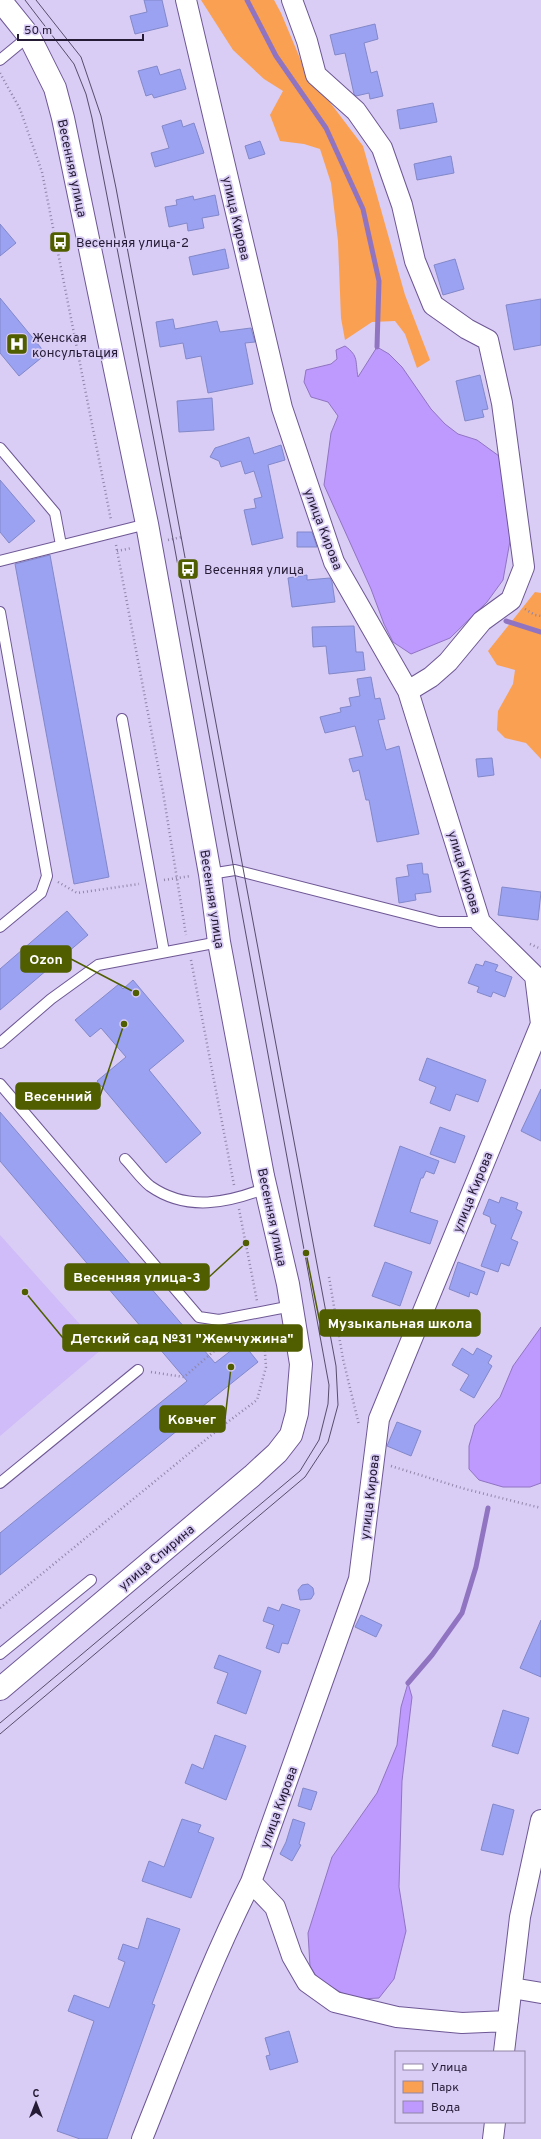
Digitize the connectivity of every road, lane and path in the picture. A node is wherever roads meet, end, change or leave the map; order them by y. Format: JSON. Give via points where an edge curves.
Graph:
{"nodes":[{"id":1,"x":0,"y":0,"type":"edge"},
{"id":2,"x":186,"y":0,"type":"edge"},
{"id":3,"x":292,"y":0,"type":"edge"},
{"id":4,"x":29,"y":36,"type":"junction"},
{"id":5,"x":0,"y":60,"type":"edge"},
{"id":6,"x":0,"y":73,"type":"edge"},
{"id":7,"x":0,"y":448,"type":"edge"},
{"id":8,"x":147,"y":524,"type":"junction"},
{"id":9,"x":113,"y":532,"type":"junction"},
{"id":10,"x":61,"y":545,"type":"junction"},
{"id":11,"x":0,"y":561,"type":"edge"},
{"id":12,"x":0,"y":612,"type":"edge"},
{"id":13,"x":408,"y":691,"type":"junction"},
{"id":14,"x":122,"y":720,"type":"dead end"},
{"id":15,"x":210,"y":874,"type":"junction"},
{"id":16,"x":47,"y":876,"type":"junction"},
{"id":17,"x":139,"y":884,"type":"dead end"},
{"id":18,"x":480,"y":922,"type":"junction"},
{"id":19,"x":0,"y":927,"type":"edge"},
{"id":20,"x":219,"y":942,"type":"junction"},
{"id":21,"x":188,"y":948,"type":"junction"},
{"id":22,"x":164,"y":952,"type":"junction"},
{"id":23,"x":0,"y":1043,"type":"edge"},
{"id":24,"x":0,"y":1084,"type":"edge"},
{"id":25,"x":125,"y":1159,"type":"dead end"},
{"id":26,"x":266,"y":1188,"type":"junction"},
{"id":27,"x":237,"y":1199,"type":"junction"},
{"id":28,"x":329,"y":1278,"type":"dead end"},
{"id":29,"x":292,"y":1306,"type":"junction"},
{"id":30,"x":260,"y":1312,"type":"junction"},
{"id":31,"x":231,"y":1318,"type":"junction"},
{"id":32,"x":138,"y":1370,"type":"joint"},
{"id":33,"x":297,"y":1413,"type":"joint"},
{"id":34,"x":360,"y":1429,"type":"dead end"},
{"id":35,"x":374,"y":1460,"type":"junction"},
{"id":36,"x":0,"y":1482,"type":"edge"},
{"id":37,"x":541,"y":1508,"type":"edge"},
{"id":38,"x":91,"y":1580,"type":"dead end"},
{"id":39,"x":0,"y":1608,"type":"edge"},
{"id":40,"x":0,"y":1654,"type":"edge"},
{"id":41,"x":0,"y":1689,"type":"edge"},
{"id":42,"x":541,"y":1820,"type":"edge"},
{"id":43,"x":252,"y":1882,"type":"junction"},
{"id":44,"x":512,"y":1988,"type":"junction"},
{"id":45,"x":541,"y":1993,"type":"edge"},
{"id":46,"x":508,"y":2021,"type":"junction"},
{"id":47,"x":504,"y":2051,"type":"edge"},
{"id":48,"x":494,"y":2123,"type":"edge"},
{"id":49,"x":142,"y":2139,"type":"edge"},
{"id":50,"x":493,"y":2139,"type":"edge"}],
"edges":[{"from":1,"to":4,"type":"main road","name":"Весенняя улица"},
{"from":2,"to":13,"type":"street","name":"улица Кирова","via":[[282,408],[334,562]]},
{"from":3,"to":13,"type":"street","via":[[316,75],[356,111],[382,148],[402,205],[415,261],[433,306],[488,340],[502,402],[524,567],[511,600],[482,621],[432,677]]},
{"from":4,"to":5,"type":"lane"},
{"from":4,"to":8,"type":"main road","name":"Весенняя улица","via":[[55,88],[63,118]]},
{"from":6,"to":9,"type":"path","via":[[20,110],[42,172]]},
{"from":7,"to":10,"type":"lane","via":[[55,513]]},
{"from":8,"to":9,"type":"lane"},
{"from":8,"to":15,"type":"main road","name":"Весенняя улица"},
{"from":9,"to":10,"type":"lane"},
{"from":9,"to":21,"type":"path","via":[[163,792]]},
{"from":10,"to":11,"type":"lane"},
{"from":12,"to":16,"type":"lane"},
{"from":13,"to":18,"type":"street","name":"улица Кирова"},
{"from":14,"to":22,"type":"lane"},
{"from":15,"to":18,"type":"lane","via":[[235,870],[439,922]]},
{"from":15,"to":20,"type":"main road","name":"Весенняя улица"},
{"from":16,"to":17,"type":"path","via":[[77,893]]},
{"from":16,"to":19,"type":"lane","via":[[41,893]]},
{"from":18,"to":35,"type":"street","name":"улица Кирова","via":[[535,976],[541,1024],[379,1419]]},
{"from":20,"to":21,"type":"lane"},
{"from":20,"to":26,"type":"main road","name":"Весенняя улица"},
{"from":21,"to":22,"type":"lane"},
{"from":21,"to":27,"type":"path"},
{"from":22,"to":23,"type":"lane","via":[[98,965],[51,999]]},
{"from":24,"to":31,"type":"lane","via":[[199,1317],[219,1320]]},
{"from":25,"to":27,"type":"lane","via":[[150,1186],[180,1201],[204,1204]]},
{"from":26,"to":27,"type":"lane"},
{"from":26,"to":29,"type":"main road","name":"Весенняя улица"},
{"from":27,"to":30,"type":"path"},
{"from":28,"to":34,"type":"path","via":[[343,1359]]},
{"from":29,"to":30,"type":"lane"},
{"from":29,"to":33,"type":"main road","name":"Весенняя улица","via":[[301,1364]]},
{"from":30,"to":31,"type":"lane"},
{"from":30,"to":39,"type":"path","via":[[265,1334],[266,1367],[257,1400],[224,1424]]},
{"from":31,"to":32,"type":"path","via":[[222,1345],[184,1377]]},
{"from":32,"to":36,"type":"lane"},
{"from":33,"to":41,"type":"main road","name":"улица Спирина","via":[[291,1435],[277,1453]]},
{"from":35,"to":37,"type":"path","via":[[466,1489]]},
{"from":35,"to":43,"type":"street","name":"улица Кирова","via":[[359,1579]]},
{"from":38,"to":40,"type":"lane"},
{"from":42,"to":44,"type":"street","via":[[520,1917]]},
{"from":43,"to":46,"type":"street","via":[[275,1907],[292,1956],[306,1982],[335,2002],[396,2017],[462,2023]]},
{"from":43,"to":49,"type":"street","name":"улица Кирова","via":[[231,1922]]},
{"from":44,"to":45,"type":"street"},
{"from":44,"to":46,"type":"street"},
{"from":46,"to":47,"type":"street"},
{"from":48,"to":50,"type":"street"}]}
